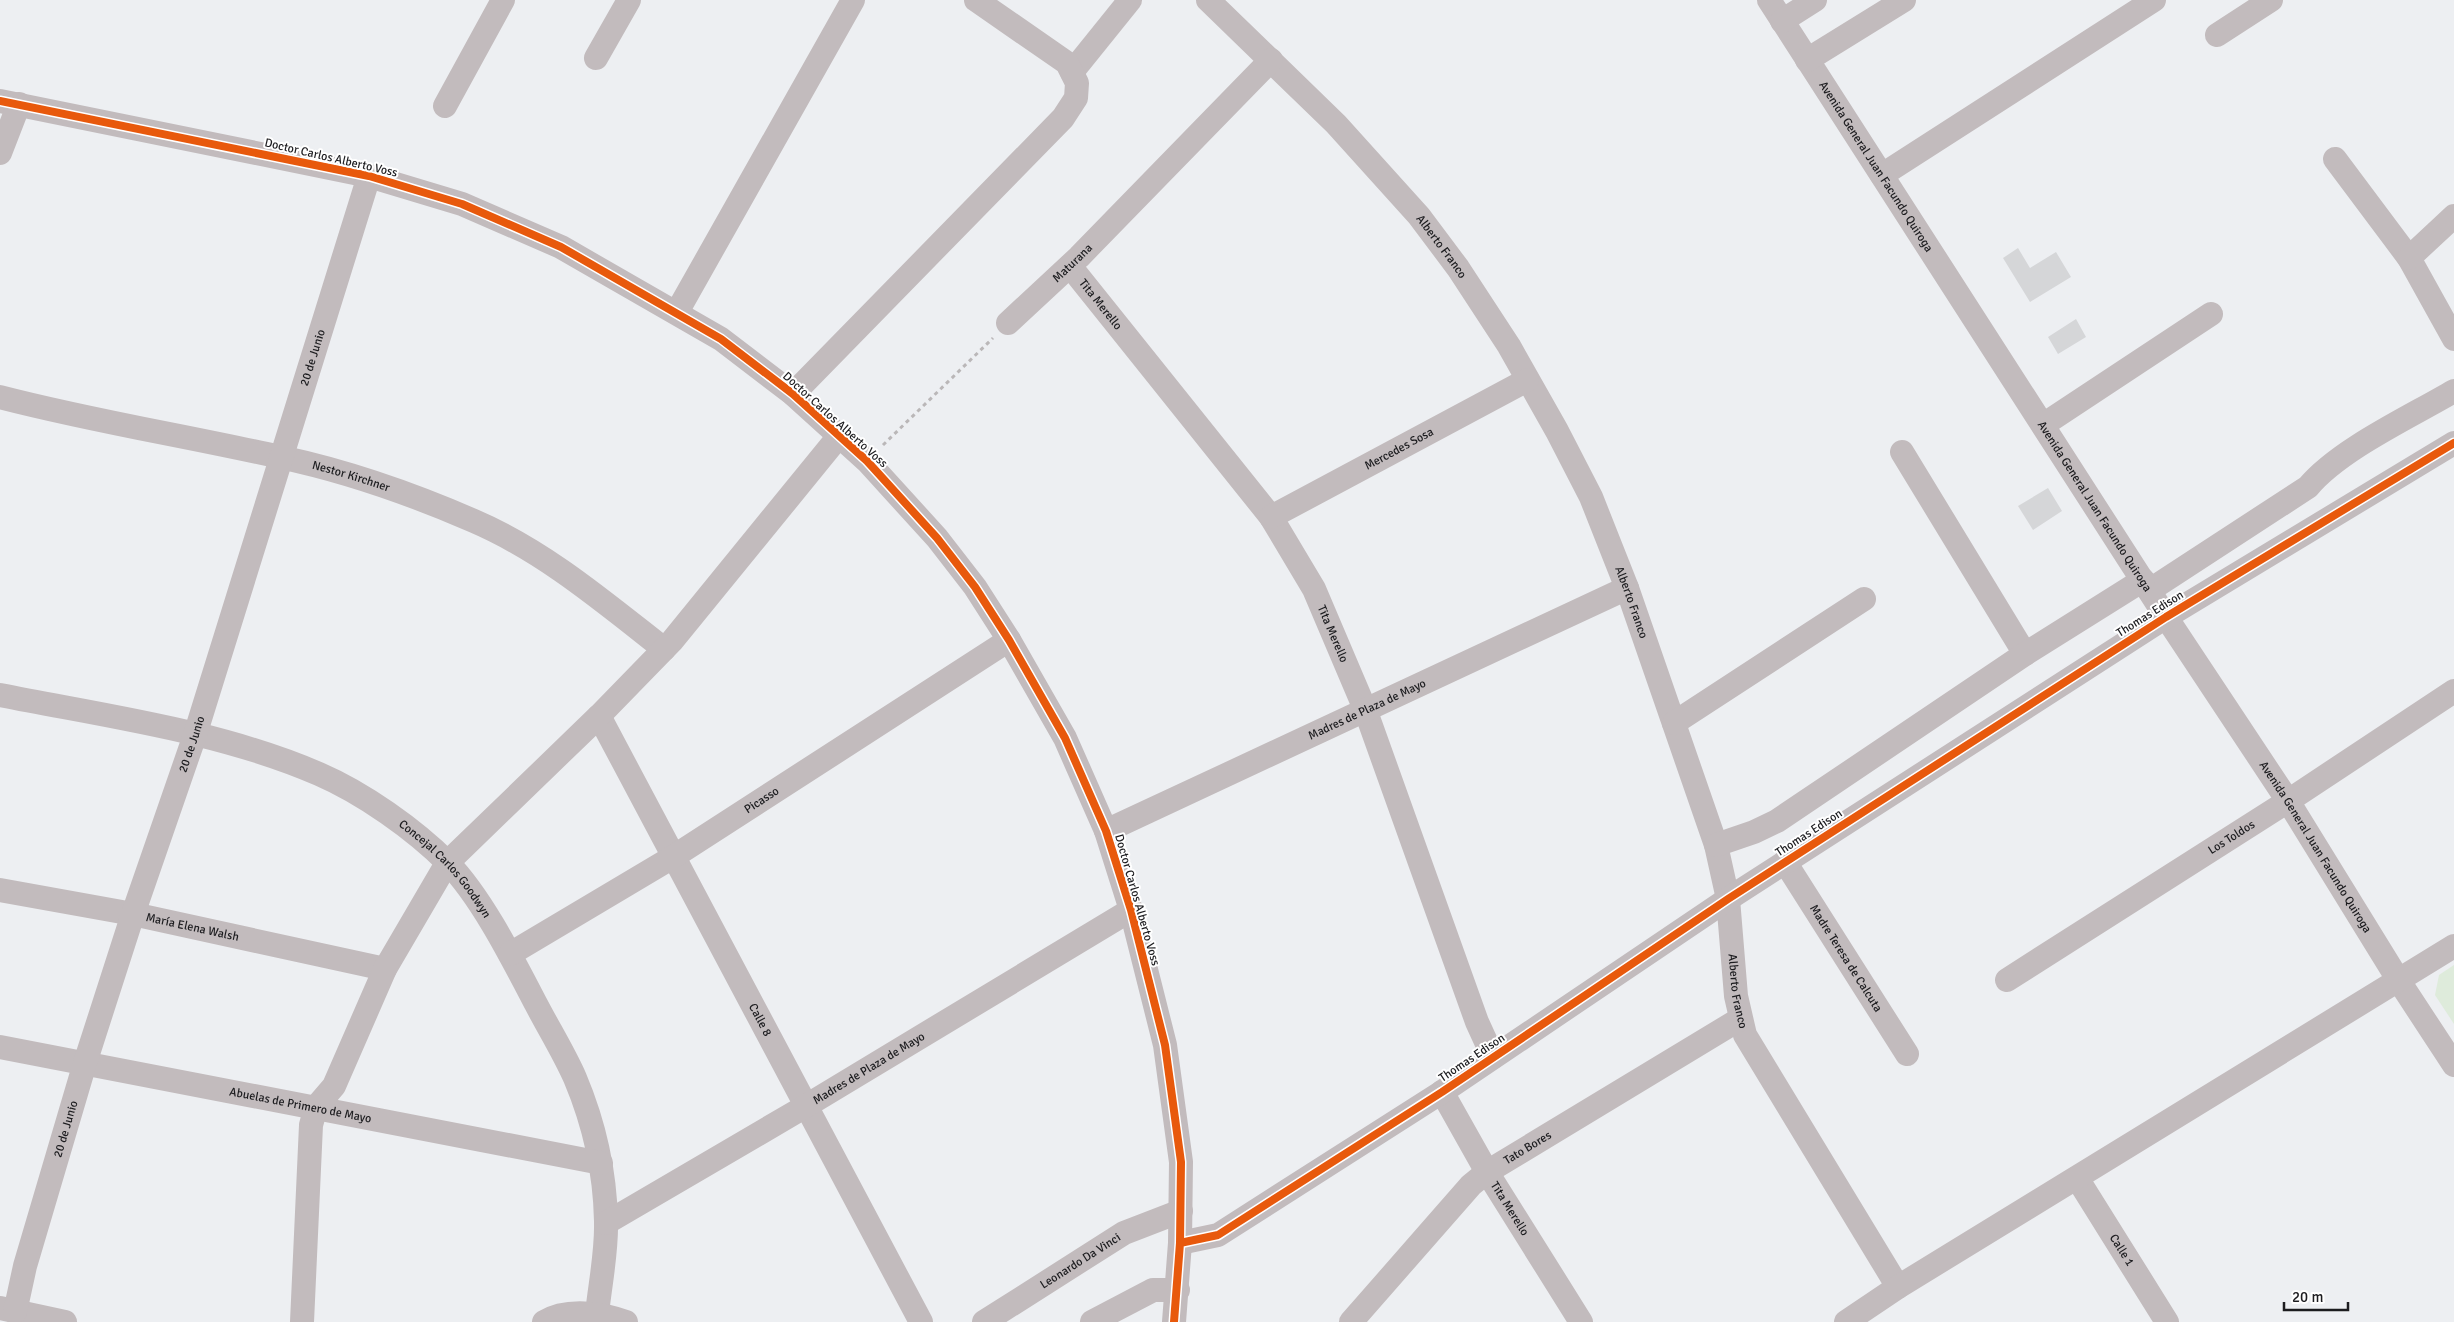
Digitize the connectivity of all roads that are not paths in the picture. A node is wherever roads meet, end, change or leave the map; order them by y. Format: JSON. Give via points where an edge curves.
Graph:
{"nodes":[{"id":1,"x":503,"y":0,"type":"edge"},
{"id":2,"x":628,"y":0,"type":"edge"},
{"id":3,"x":853,"y":0,"type":"edge"},
{"id":4,"x":976,"y":0,"type":"edge"},
{"id":5,"x":1130,"y":0,"type":"edge"},
{"id":6,"x":1208,"y":0,"type":"edge"},
{"id":7,"x":1769,"y":0,"type":"edge"},
{"id":8,"x":1815,"y":0,"type":"edge"},
{"id":9,"x":1904,"y":0,"type":"edge"},
{"id":10,"x":2154,"y":0,"type":"edge"},
{"id":11,"x":2271,"y":0,"type":"edge"},
{"id":12,"x":1782,"y":21,"type":"junction"},
{"id":13,"x":2218,"y":35,"type":"dead end"},
{"id":14,"x":596,"y":58,"type":"dead end"},
{"id":15,"x":1271,"y":60,"type":"junction"},
{"id":16,"x":1807,"y":60,"type":"junction"},
{"id":17,"x":1072,"y":72,"type":"junction"},
{"id":18,"x":9,"y":102,"type":"edge"},
{"id":19,"x":445,"y":106,"type":"dead end"},
{"id":20,"x":0,"y":153,"type":"edge"},
{"id":21,"x":2335,"y":160,"type":"dead end"},
{"id":22,"x":1882,"y":175,"type":"junction"},
{"id":23,"x":369,"y":176,"type":"junction"},
{"id":24,"x":2454,"y":216,"type":"edge"},
{"id":25,"x":2409,"y":258,"type":"junction"},
{"id":26,"x":1070,"y":266,"type":"junction"},
{"id":27,"x":677,"y":312,"type":"junction"},
{"id":28,"x":2211,"y":314,"type":"dead end"},
{"id":29,"x":1008,"y":324,"type":"road end"},
{"id":30,"x":2454,"y":339,"type":"edge"},
{"id":31,"x":1527,"y":380,"type":"junction"},
{"id":32,"x":2454,"y":391,"type":"edge"},
{"id":33,"x":793,"y":394,"type":"junction"},
{"id":34,"x":0,"y":396,"type":"edge"},
{"id":35,"x":2043,"y":425,"type":"junction"},
{"id":36,"x":839,"y":436,"type":"junction"},
{"id":37,"x":2454,"y":443,"type":"edge"},
{"id":38,"x":1902,"y":452,"type":"dead end"},
{"id":39,"x":282,"y":457,"type":"junction"},
{"id":40,"x":1271,"y":517,"type":"junction"},
{"id":41,"x":2146,"y":585,"type":"junction"},
{"id":42,"x":1627,"y":588,"type":"junction"},
{"id":43,"x":1864,"y":599,"type":"dead end"},
{"id":44,"x":2166,"y":617,"type":"junction"},
{"id":45,"x":1009,"y":640,"type":"junction"},
{"id":46,"x":664,"y":649,"type":"junction"},
{"id":47,"x":2025,"y":654,"type":"junction"},
{"id":48,"x":2454,"y":691,"type":"edge"},
{"id":49,"x":0,"y":695,"type":"edge"},
{"id":50,"x":1365,"y":709,"type":"junction"},
{"id":51,"x":599,"y":716,"type":"junction"},
{"id":52,"x":1674,"y":723,"type":"junction"},
{"id":53,"x":195,"y":735,"type":"junction"},
{"id":54,"x":2288,"y":801,"type":"junction"},
{"id":55,"x":1106,"y":831,"type":"junction"},
{"id":56,"x":1716,"y":845,"type":"junction"},
{"id":57,"x":674,"y":857,"type":"junction"},
{"id":58,"x":1786,"y":862,"type":"junction"},
{"id":59,"x":447,"y":863,"type":"junction"},
{"id":60,"x":0,"y":890,"type":"edge"},
{"id":61,"x":1728,"y":899,"type":"junction"},
{"id":62,"x":1131,"y":910,"type":"junction"},
{"id":63,"x":133,"y":914,"type":"junction"},
{"id":64,"x":2454,"y":946,"type":"edge"},
{"id":65,"x":510,"y":954,"type":"junction"},
{"id":66,"x":385,"y":969,"type":"junction"},
{"id":67,"x":2008,"y":980,"type":"dead end"},
{"id":68,"x":2399,"y":981,"type":"junction"},
{"id":69,"x":1740,"y":1019,"type":"junction"},
{"id":70,"x":0,"y":1047,"type":"edge"},
{"id":71,"x":1907,"y":1054,"type":"dead end"},
{"id":72,"x":1493,"y":1057,"type":"junction"},
{"id":73,"x":85,"y":1063,"type":"junction"},
{"id":74,"x":2454,"y":1065,"type":"edge"},
{"id":75,"x":1442,"y":1092,"type":"junction"},
{"id":76,"x":806,"y":1106,"type":"junction"},
{"id":77,"x":316,"y":1107,"type":"junction"},
{"id":78,"x":600,"y":1163,"type":"junction"},
{"id":79,"x":1487,"y":1172,"type":"junction"},
{"id":80,"x":2077,"y":1178,"type":"junction"},
{"id":81,"x":1181,"y":1211,"type":"junction"},
{"id":82,"x":606,"y":1223,"type":"junction"},
{"id":83,"x":1180,"y":1243,"type":"junction"},
{"id":84,"x":1898,"y":1286,"type":"junction"},
{"id":85,"x":1178,"y":1290,"type":"junction"},
{"id":86,"x":8,"y":1310,"type":"edge"},
{"id":87,"x":597,"y":1314,"type":"junction"},
{"id":88,"x":65,"y":1322,"type":"edge"},
{"id":89,"x":302,"y":1322,"type":"edge"},
{"id":90,"x":544,"y":1322,"type":"edge"},
{"id":91,"x":626,"y":1322,"type":"edge"},
{"id":92,"x":922,"y":1322,"type":"edge"},
{"id":93,"x":984,"y":1322,"type":"edge"},
{"id":94,"x":1092,"y":1322,"type":"edge"},
{"id":95,"x":1174,"y":1322,"type":"edge"},
{"id":96,"x":1351,"y":1322,"type":"edge"},
{"id":97,"x":1581,"y":1322,"type":"edge"},
{"id":98,"x":1846,"y":1322,"type":"edge"},
{"id":99,"x":2168,"y":1322,"type":"edge"}],
"edges":[{"from":1,"to":19,"type":"street"},
{"from":2,"to":14,"type":"street"},
{"from":3,"to":27,"type":"street"},
{"from":4,"to":17,"type":"street","via":[[1056,54]]},
{"from":5,"to":17,"type":"street"},
{"from":6,"to":15,"type":"street","name":"Alberto Franco"},
{"from":7,"to":12,"type":"street","name":"Avenida General Juan Facundo Quiroga"},
{"from":8,"to":12,"type":"street"},
{"from":9,"to":16,"type":"street"},
{"from":10,"to":22,"type":"street"},
{"from":11,"to":13,"type":"street"},
{"from":12,"to":16,"type":"street","name":"Avenida General Juan Facundo Quiroga"},
{"from":15,"to":26,"type":"street","name":"Maturana"},
{"from":15,"to":31,"type":"street","name":"Alberto Franco","via":[[1336,124],[1419,216],[1458,268],[1509,346]]},
{"from":16,"to":22,"type":"street","name":"Avenida General Juan Facundo Quiroga"},
{"from":17,"to":33,"type":"street","via":[[1077,83],[1076,98],[1063,118]]},
{"from":18,"to":20,"type":"street"},
{"from":18,"to":23,"type":"street","name":"Doctor Carlos Alberto Voss"},
{"from":21,"to":25,"type":"street"},
{"from":22,"to":35,"type":"street","name":"Avenida General Juan Facundo Quiroga"},
{"from":23,"to":27,"type":"street","name":"Doctor Carlos Alberto Voss","via":[[462,204],[560,247]]},
{"from":23,"to":39,"type":"street","name":"20 de Junio"},
{"from":24,"to":25,"type":"street"},
{"from":25,"to":30,"type":"street"},
{"from":26,"to":29,"type":"street","name":"Maturana"},
{"from":26,"to":40,"type":"street","name":"Tita Merello"},
{"from":27,"to":33,"type":"street","name":"Doctor Carlos Alberto Voss","via":[[721,339]]},
{"from":28,"to":35,"type":"street"},
{"from":31,"to":40,"type":"street","name":"Mercedes Sosa"},
{"from":31,"to":42,"type":"street","name":"Alberto Franco","via":[[1591,497]]},
{"from":32,"to":41,"type":"street","via":[[2339,458],[2308,487]]},
{"from":33,"to":36,"type":"street","name":"Doctor Carlos Alberto Voss"},
{"from":34,"to":39,"type":"street","name":"Nestor Kirchner"},
{"from":35,"to":41,"type":"street","name":"Avenida General Juan Facundo Quiroga"},
{"from":36,"to":45,"type":"street","name":"Doctor Carlos Alberto Voss","via":[[867,460],[937,538],[975,587]]},
{"from":36,"to":46,"type":"street"},
{"from":37,"to":44,"type":"street","name":"Thomas Edison"},
{"from":38,"to":47,"type":"street"},
{"from":39,"to":46,"type":"street","name":"Nestor Kirchner","via":[[350,476],[475,521],[546,560]]},
{"from":39,"to":53,"type":"street","name":"20 de Junio"},
{"from":40,"to":50,"type":"street","name":"Tita Merello","via":[[1314,589]]},
{"from":41,"to":44,"type":"street","name":"Avenida General Juan Facundo Quiroga"},
{"from":41,"to":47,"type":"street"},
{"from":42,"to":50,"type":"street","name":"Madres de Plaza de Mayo"},
{"from":42,"to":52,"type":"street","name":"Alberto Franco"},
{"from":43,"to":52,"type":"street"},
{"from":44,"to":54,"type":"street","name":"Avenida General Juan Facundo Quiroga"},
{"from":44,"to":58,"type":"street","name":"Thomas Edison"},
{"from":45,"to":55,"type":"street","name":"Doctor Carlos Alberto Voss","via":[[1065,738]]},
{"from":45,"to":57,"type":"street","name":"Picasso"},
{"from":46,"to":51,"type":"street"},
{"from":47,"to":56,"type":"street","via":[[1777,821]]},
{"from":48,"to":54,"type":"street","name":"Los Toldos"},
{"from":49,"to":53,"type":"street","name":"Concejal Carlos Goodwyn"},
{"from":50,"to":55,"type":"street","name":"Madres de Plaza de Mayo"},
{"from":50,"to":72,"type":"street","name":"Tita Merello","via":[[1477,1022]]},
{"from":51,"to":57,"type":"street","name":"Calle 8"},
{"from":51,"to":59,"type":"street"},
{"from":52,"to":56,"type":"street","name":"Alberto Franco"},
{"from":53,"to":59,"type":"street","name":"Concejal Carlos Goodwyn","via":[[237,745],[320,774],[404,827]]},
{"from":53,"to":63,"type":"street","name":"20 de Junio"},
{"from":54,"to":67,"type":"street","name":"Los Toldos"},
{"from":54,"to":68,"type":"street","name":"Avenida General Juan Facundo Quiroga"},
{"from":55,"to":62,"type":"street","name":"Doctor Carlos Alberto Voss"},
{"from":56,"to":61,"type":"street","name":"Alberto Franco"},
{"from":57,"to":65,"type":"street","name":"Picasso"},
{"from":57,"to":76,"type":"street","name":"Calle 8"},
{"from":58,"to":61,"type":"street","name":"Thomas Edison"},
{"from":58,"to":71,"type":"street","name":"Madre Teresa de Calcuta"},
{"from":59,"to":65,"type":"street","name":"Concejal Carlos Goodwyn","via":[[464,883]]},
{"from":59,"to":66,"type":"street"},
{"from":60,"to":63,"type":"street","name":"María Elena Walsh"},
{"from":61,"to":69,"type":"street","name":"Alberto Franco"},
{"from":61,"to":72,"type":"street","name":"Thomas Edison"},
{"from":62,"to":76,"type":"street","name":"Madres de Plaza de Mayo"},
{"from":62,"to":81,"type":"street","name":"Doctor Carlos Alberto Voss","via":[[1165,1044],[1181,1162]]},
{"from":63,"to":66,"type":"street","name":"María Elena Walsh"},
{"from":63,"to":73,"type":"street","name":"20 de Junio"},
{"from":64,"to":68,"type":"street"},
{"from":65,"to":78,"type":"street","name":"Concejal Carlos Goodwyn","via":[[575,1077]]},
{"from":66,"to":77,"type":"street","via":[[334,1086]]},
{"from":68,"to":74,"type":"street","name":"Avenida General Juan Facundo Quiroga"},
{"from":68,"to":80,"type":"street"},
{"from":69,"to":79,"type":"street","name":"Tato Bores"},
{"from":69,"to":84,"type":"street","name":"Alberto Franco","via":[[1745,1035]]},
{"from":70,"to":73,"type":"street","name":"Abuelas de Primero de Mayo"},
{"from":72,"to":75,"type":"street","name":"Thomas Edison"},
{"from":73,"to":77,"type":"street","name":"Abuelas de Primero de Mayo"},
{"from":73,"to":86,"type":"street","name":"20 de Junio","via":[[25,1266]]},
{"from":75,"to":79,"type":"street","name":"Tita Merello"},
{"from":75,"to":83,"type":"street","name":"Thomas Edison","via":[[1218,1234]]},
{"from":76,"to":82,"type":"street","name":"Madres de Plaza de Mayo"},
{"from":76,"to":92,"type":"street","name":"Calle 8"},
{"from":77,"to":78,"type":"street","name":"Abuelas de Primero de Mayo"},
{"from":77,"to":89,"type":"street","via":[[311,1125]]},
{"from":78,"to":82,"type":"street","name":"Concejal Carlos Goodwyn"},
{"from":79,"to":96,"type":"street","name":"Tato Bores","via":[[1471,1184]]},
{"from":79,"to":97,"type":"street","name":"Tita Merello"},
{"from":80,"to":84,"type":"street"},
{"from":80,"to":99,"type":"street","name":"Calle 1"},
{"from":81,"to":83,"type":"street","name":"Doctor Carlos Alberto Voss"},
{"from":81,"to":93,"type":"street","name":"Leonardo Da Vinci","via":[[1124,1233]]},
{"from":82,"to":87,"type":"street","name":"Concejal Carlos Goodwyn"},
{"from":83,"to":85,"type":"street","name":"Doctor Carlos Alberto Voss"},
{"from":84,"to":98,"type":"street"},
{"from":85,"to":94,"type":"street","via":[[1153,1290]]},
{"from":85,"to":95,"type":"street","name":"Doctor Carlos Alberto Voss"},
{"from":86,"to":88,"type":"street"},
{"from":87,"to":90,"type":"street","via":[[568,1314]]},
{"from":87,"to":91,"type":"street"}]}
